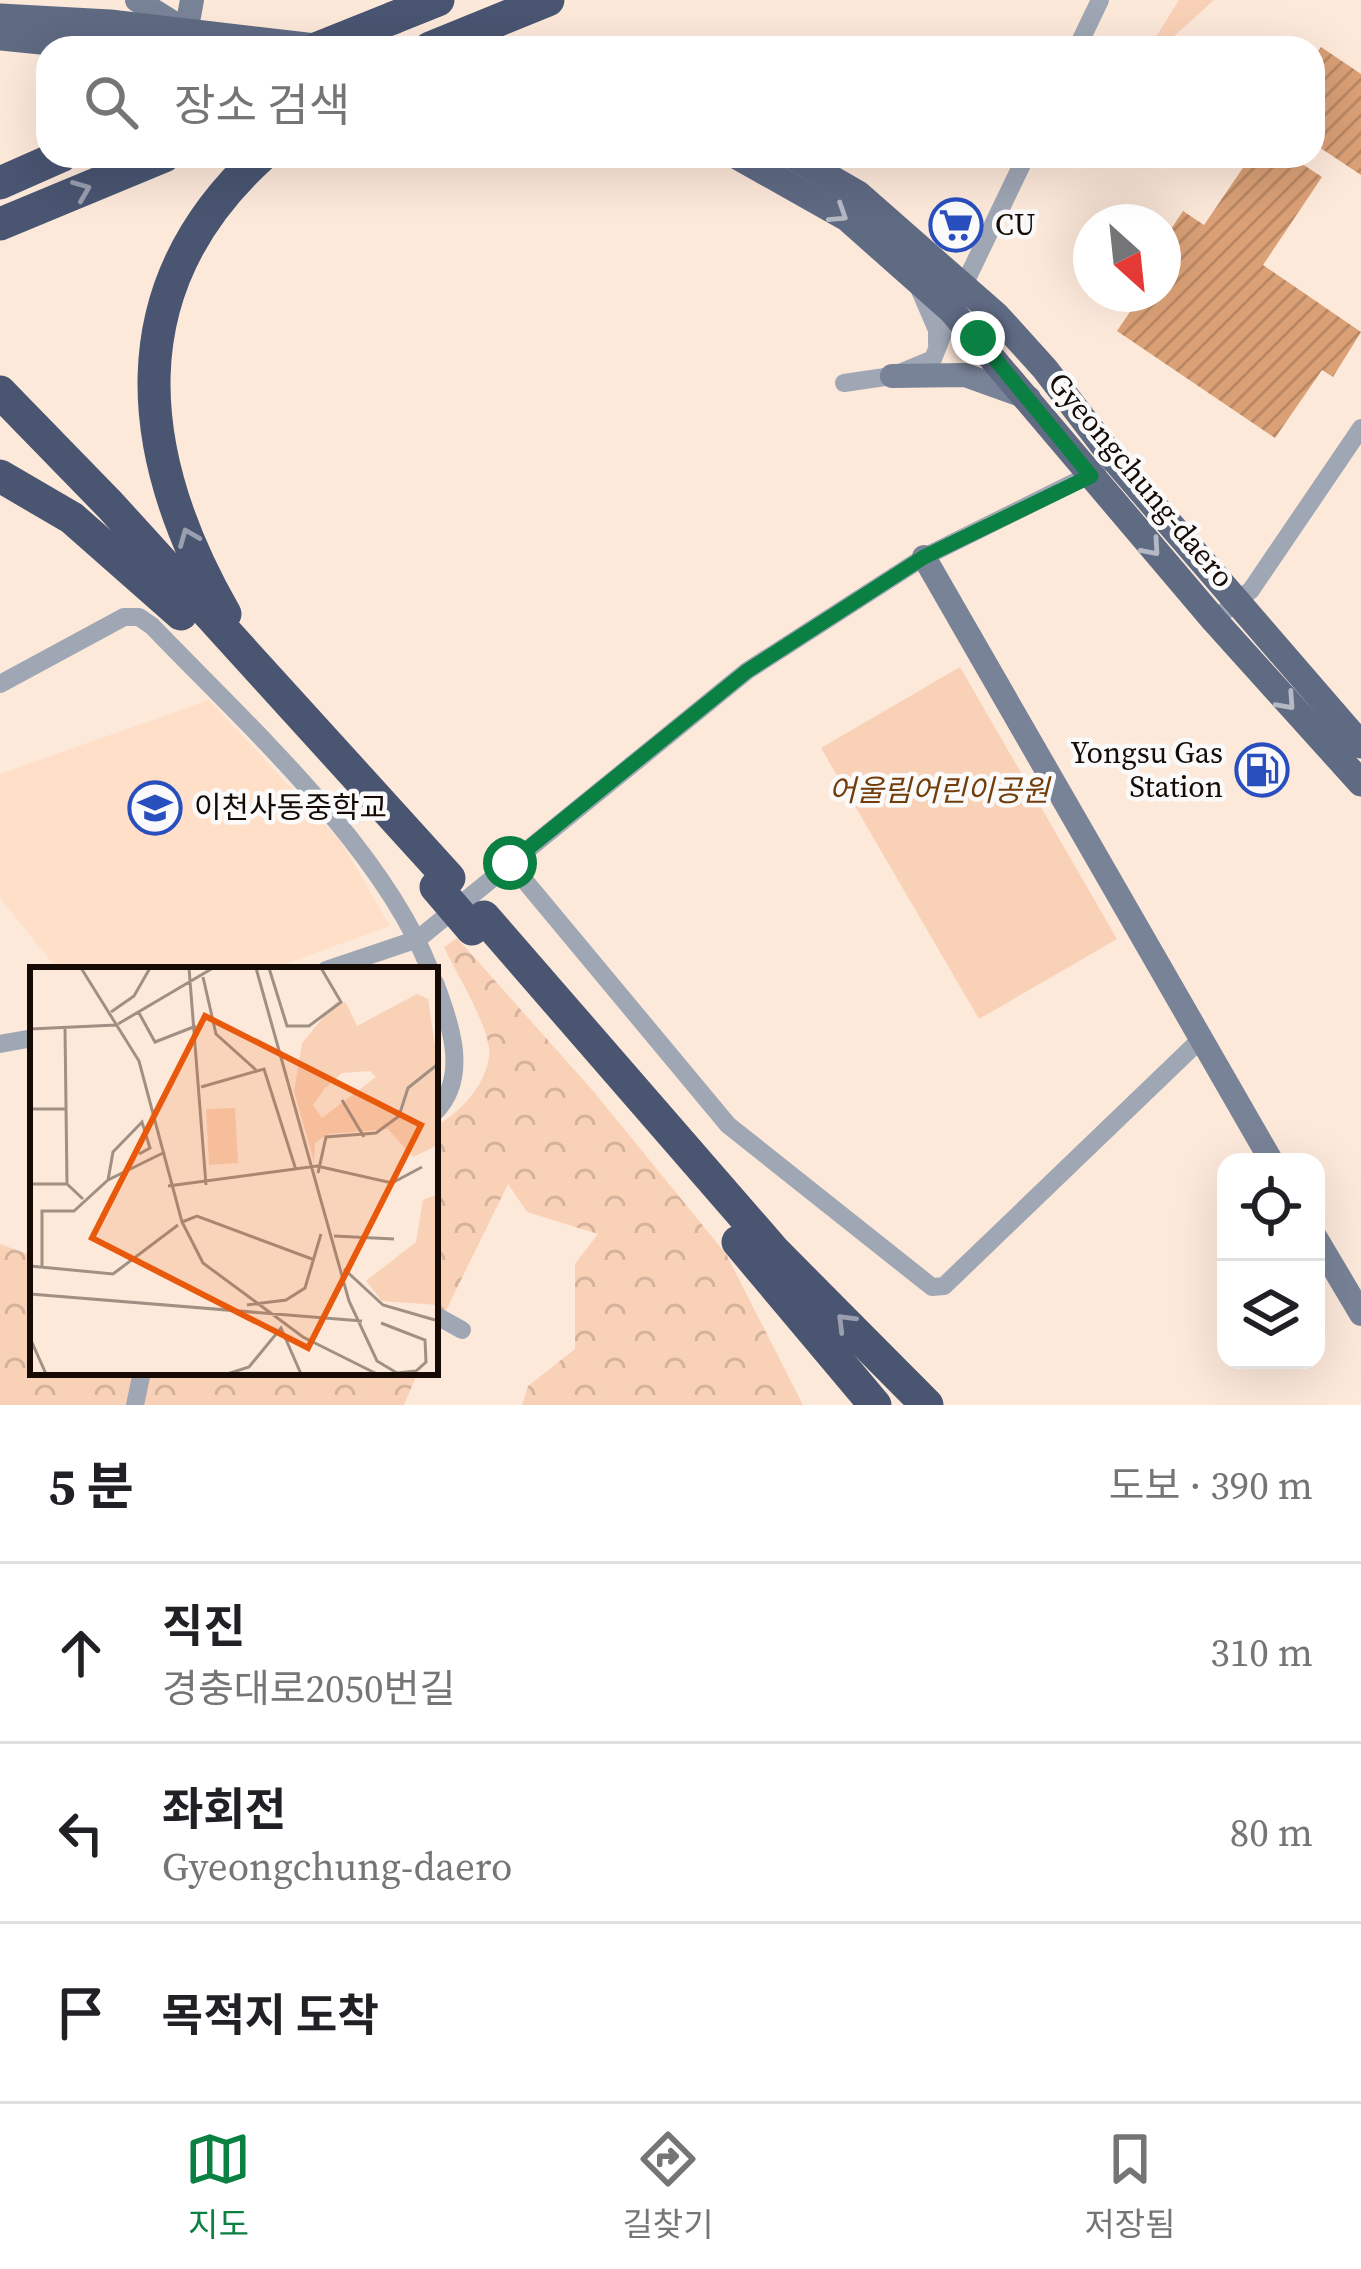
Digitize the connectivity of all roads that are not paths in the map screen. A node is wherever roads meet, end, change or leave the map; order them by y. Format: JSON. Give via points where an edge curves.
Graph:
{"nodes":[{"id":1,"x":127,"y":0,"type":"edge"},
{"id":2,"x":137,"y":0,"type":"edge"},
{"id":3,"x":438,"y":0,"type":"edge"},
{"id":4,"x":548,"y":0,"type":"edge"},
{"id":5,"x":1100,"y":0,"type":"edge"},
{"id":6,"x":0,"y":17,"type":"edge"},
{"id":7,"x":188,"y":21,"type":"edge"},
{"id":8,"x":110,"y":36,"type":"edge"},
{"id":9,"x":227,"y":36,"type":"edge"},
{"id":10,"x":350,"y":36,"type":"edge"},
{"id":11,"x":459,"y":36,"type":"edge"},
{"id":12,"x":1084,"y":36,"type":"edge"},
{"id":13,"x":36,"y":37,"type":"edge"},
{"id":14,"x":0,"y":38,"type":"edge"},
{"id":15,"x":36,"y":167,"type":"edge"},
{"id":16,"x":135,"y":168,"type":"edge"},
{"id":17,"x":248,"y":168,"type":"edge"},
{"id":18,"x":758,"y":168,"type":"edge"},
{"id":19,"x":813,"y":168,"type":"edge"},
{"id":20,"x":1020,"y":168,"type":"edge"},
{"id":21,"x":0,"y":182,"type":"edge"},
{"id":22,"x":0,"y":224,"type":"edge"},
{"id":23,"x":914,"y":276,"type":"junction"},
{"id":24,"x":958,"y":298,"type":"junction"},
{"id":25,"x":938,"y":350,"type":"junction"},
{"id":26,"x":892,"y":376,"type":"junction"},
{"id":27,"x":844,"y":383,"type":"dead end"},
{"id":28,"x":0,"y":392,"type":"edge"},
{"id":29,"x":1029,"y":398,"type":"junction"},
{"id":30,"x":0,"y":421,"type":"edge"},
{"id":31,"x":1361,"y":428,"type":"edge"},
{"id":32,"x":1102,"y":467,"type":"junction"},
{"id":33,"x":0,"y":476,"type":"edge"},
{"id":34,"x":924,"y":557,"type":"junction"},
{"id":35,"x":1239,"y":601,"type":"junction"},
{"id":36,"x":181,"y":614,"type":"junction"},
{"id":37,"x":1214,"y":620,"type":"junction"},
{"id":38,"x":265,"y":676,"type":"junction"},
{"id":39,"x":0,"y":684,"type":"edge"},
{"id":40,"x":1361,"y":746,"type":"edge"},
{"id":41,"x":1361,"y":784,"type":"edge"},
{"id":42,"x":510,"y":863,"type":"junction"},
{"id":43,"x":442,"y":883,"type":"junction"},
{"id":44,"x":478,"y":923,"type":"junction"},
{"id":45,"x":418,"y":938,"type":"junction"},
{"id":46,"x":335,"y":967,"type":"edge"},
{"id":47,"x":429,"y":967,"type":"edge"},
{"id":48,"x":438,"y":991,"type":"edge"},
{"id":49,"x":30,"y":1039,"type":"edge"},
{"id":50,"x":1202,"y":1039,"type":"junction"},
{"id":51,"x":0,"y":1044,"type":"edge"},
{"id":52,"x":438,"y":1109,"type":"edge"},
{"id":53,"x":1268,"y":1153,"type":"edge"},
{"id":54,"x":1325,"y":1254,"type":"edge"},
{"id":55,"x":1332,"y":1266,"type":"junction"},
{"id":56,"x":1361,"y":1289,"type":"edge"},
{"id":57,"x":1361,"y":1314,"type":"edge"},
{"id":58,"x":438,"y":1317,"type":"edge"},
{"id":59,"x":462,"y":1330,"type":"dead end"},
{"id":60,"x":141,"y":1375,"type":"edge"},
{"id":61,"x":135,"y":1405,"type":"edge"},
{"id":62,"x":875,"y":1405,"type":"edge"},
{"id":63,"x":927,"y":1405,"type":"edge"}],
"edges":[{"from":1,"to":8,"type":"street"},
{"from":2,"to":7,"type":"street"},
{"from":3,"to":10,"type":"highway","bridge":true},
{"from":4,"to":11,"type":"highway"},
{"from":5,"to":12,"type":"street"},
{"from":6,"to":8,"type":"main road"},
{"from":7,"to":8,"type":"main road"},
{"from":7,"to":9,"type":"main road"},
{"from":13,"to":14,"type":"main road"},
{"from":15,"to":21,"type":"highway"},
{"from":22,"to":16,"type":"highway","one_way":true},
{"from":38,"to":17,"type":"highway","one_way":true,"via":[[184,530],[151,385],[168,292],[192,242]]},
{"from":18,"to":23,"type":"main road","name":"Gyeongchung-daero","one_way":true,"via":[[847,218]]},
{"from":19,"to":24,"type":"main road","name":"Gyeongchung-daero","via":[[858,194]]},
{"from":20,"to":24,"type":"street"},
{"from":23,"to":24,"type":"main road","name":"Gyeongchung-daero"},
{"from":23,"to":25,"type":"street"},
{"from":24,"to":25,"type":"street"},
{"from":24,"to":29,"type":"main road","name":"Gyeongchung-daero"},
{"from":24,"to":32,"type":"main road","name":"Gyeongchung-daero","via":[[1045,369]]},
{"from":25,"to":26,"type":"street"},
{"from":26,"to":27,"type":"street"},
{"from":26,"to":29,"type":"street","via":[[965,376]]},
{"from":28,"to":38,"type":"highway"},
{"from":29,"to":32,"type":"main road","name":"Gyeongchung-daero"},
{"from":30,"to":36,"type":"highway"},
{"from":31,"to":35,"type":"street"},
{"from":32,"to":34,"type":"street"},
{"from":32,"to":35,"type":"main road","name":"Gyeongchung-daero"},
{"from":32,"to":37,"type":"main road","name":"Gyeongchung-daero","one_way":true},
{"from":33,"to":36,"type":"highway","via":[[72,518]]},
{"from":34,"to":42,"type":"street","via":[[747,671]]},
{"from":34,"to":50,"type":"street"},
{"from":35,"to":37,"type":"street"},
{"from":35,"to":40,"type":"main road","name":"Gyeongchung-daero"},
{"from":36,"to":43,"type":"highway"},
{"from":37,"to":41,"type":"main road","name":"Gyeongchung-daero","one_way":true},
{"from":38,"to":43,"type":"highway"},
{"from":39,"to":45,"type":"street","via":[[124,617],[139,617],[327,809]]},
{"from":42,"to":45,"type":"street"},
{"from":42,"to":50,"type":"street","via":[[728,1125],[932,1287],[944,1286]]},
{"from":43,"to":44,"type":"highway"},
{"from":44,"to":62,"type":"highway"},
{"from":63,"to":44,"type":"highway","one_way":true,"via":[[775,1252]]},
{"from":45,"to":46,"type":"street"},
{"from":45,"to":47,"type":"street"},
{"from":48,"to":52,"type":"street","via":[[456,1050]]},
{"from":49,"to":51,"type":"street"},
{"from":50,"to":53,"type":"street"},
{"from":54,"to":55,"type":"street"},
{"from":55,"to":56,"type":"street"},
{"from":55,"to":57,"type":"street"},
{"from":58,"to":59,"type":"street"},
{"from":60,"to":61,"type":"street"}]}
